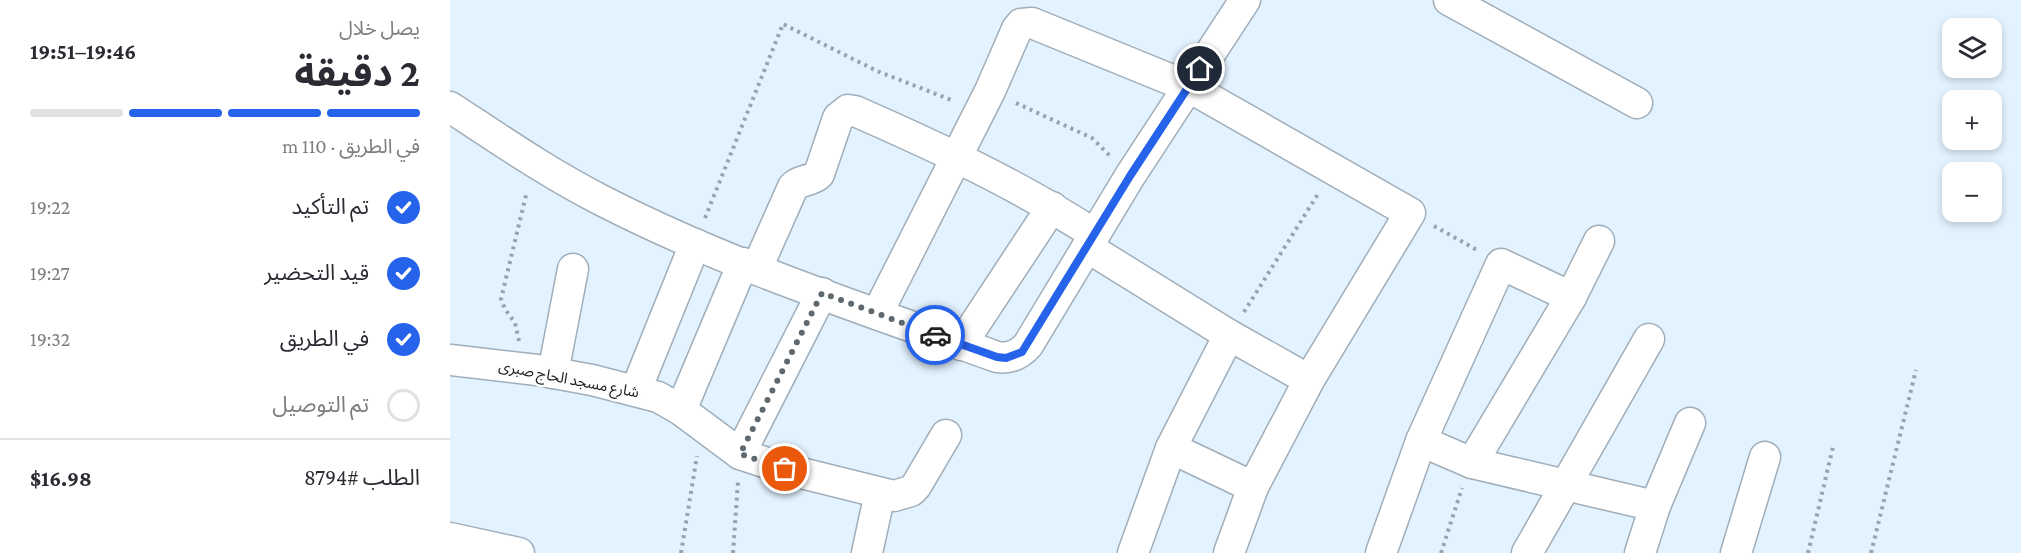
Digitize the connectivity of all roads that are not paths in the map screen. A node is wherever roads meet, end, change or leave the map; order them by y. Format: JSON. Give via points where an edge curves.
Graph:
{"nodes":[{"id":1,"x":1245,"y":0,"type":"edge"},
{"id":2,"x":1449,"y":0,"type":"edge"},
{"id":3,"x":1189,"y":87,"type":"junction"},
{"id":4,"x":1637,"y":103,"type":"dead end"},
{"id":5,"x":450,"y":107,"type":"edge"},
{"id":6,"x":956,"y":155,"type":"junction"},
{"id":7,"x":1052,"y":207,"type":"junction"},
{"id":8,"x":1090,"y":241,"type":"junction"},
{"id":9,"x":1599,"y":241,"type":"dead end"},
{"id":10,"x":694,"y":244,"type":"junction"},
{"id":11,"x":750,"y":266,"type":"junction"},
{"id":12,"x":573,"y":269,"type":"dead end"},
{"id":13,"x":822,"y":293,"type":"junction"},
{"id":14,"x":1571,"y":297,"type":"junction"},
{"id":15,"x":877,"y":314,"type":"junction"},
{"id":16,"x":1229,"y":335,"type":"junction"},
{"id":17,"x":1649,"y":339,"type":"dead end"},
{"id":18,"x":961,"y":345,"type":"junction"},
{"id":19,"x":450,"y":360,"type":"edge"},
{"id":20,"x":545,"y":372,"type":"junction"},
{"id":21,"x":1309,"y":380,"type":"junction"},
{"id":22,"x":636,"y":390,"type":"junction"},
{"id":23,"x":691,"y":418,"type":"junction"},
{"id":24,"x":1690,"y":423,"type":"dead end"},
{"id":25,"x":946,"y":435,"type":"dead end"},
{"id":26,"x":1422,"y":441,"type":"junction"},
{"id":27,"x":1171,"y":448,"type":"junction"},
{"id":28,"x":740,"y":454,"type":"junction"},
{"id":29,"x":1765,"y":457,"type":"dead end"},
{"id":30,"x":1472,"y":463,"type":"junction"},
{"id":31,"x":1565,"y":484,"type":"junction"},
{"id":32,"x":1253,"y":487,"type":"junction"},
{"id":33,"x":880,"y":493,"type":"junction"},
{"id":34,"x":1655,"y":506,"type":"junction"},
{"id":35,"x":450,"y":538,"type":"edge"},
{"id":36,"x":519,"y":553,"type":"edge"},
{"id":37,"x":867,"y":553,"type":"edge"},
{"id":38,"x":1133,"y":553,"type":"edge"},
{"id":39,"x":1229,"y":553,"type":"edge"},
{"id":40,"x":1381,"y":553,"type":"edge"},
{"id":41,"x":1527,"y":553,"type":"edge"},
{"id":42,"x":1640,"y":553,"type":"edge"},
{"id":43,"x":1736,"y":553,"type":"edge"}],
"edges":[{"from":1,"to":3,"type":"street"},
{"from":2,"to":4,"type":"street"},
{"from":3,"to":6,"type":"street","via":[[1026,23],[1017,29]]},
{"from":3,"to":8,"type":"street"},
{"from":3,"to":21,"type":"street","via":[[1410,213]]},
{"from":5,"to":10,"type":"street","via":[[600,200]]},
{"from":6,"to":7,"type":"street"},
{"from":6,"to":11,"type":"street","via":[[855,111],[842,112],[819,174],[793,187]]},
{"from":6,"to":15,"type":"street"},
{"from":7,"to":8,"type":"street"},
{"from":7,"to":18,"type":"street"},
{"from":8,"to":16,"type":"street"},
{"from":8,"to":18,"type":"street","via":[[1022,352],[997,357]]},
{"from":9,"to":14,"type":"street"},
{"from":10,"to":11,"type":"street"},
{"from":10,"to":22,"type":"street"},
{"from":11,"to":13,"type":"street"},
{"from":11,"to":23,"type":"street"},
{"from":12,"to":20,"type":"street"},
{"from":13,"to":15,"type":"street"},
{"from":13,"to":28,"type":"street"},
{"from":14,"to":26,"type":"street","via":[[1501,264]]},
{"from":14,"to":30,"type":"street"},
{"from":15,"to":18,"type":"street"},
{"from":16,"to":21,"type":"street"},
{"from":16,"to":27,"type":"street"},
{"from":17,"to":31,"type":"street"},
{"from":19,"to":20,"type":"street","name":"شارع مسجد الحاج صبرى"},
{"from":20,"to":22,"type":"street","name":"شارع مسجد الحاج صبرى"},
{"from":21,"to":32,"type":"street"},
{"from":22,"to":23,"type":"street","name":"شارع مسجد الحاج صبرى","via":[[658,397]]},
{"from":23,"to":28,"type":"street","name":"شارع مسجد الحاج صبرى"},
{"from":24,"to":34,"type":"street"},
{"from":25,"to":33,"type":"street","name":"شارع مسجد الحاج صبرى","via":[[911,491],[894,496]]},
{"from":26,"to":30,"type":"street"},
{"from":26,"to":40,"type":"street"},
{"from":27,"to":32,"type":"street"},
{"from":27,"to":38,"type":"street"},
{"from":28,"to":33,"type":"street","name":"شارع مسجد الحاج صبرى"},
{"from":29,"to":43,"type":"street"},
{"from":30,"to":31,"type":"street"},
{"from":31,"to":34,"type":"street"},
{"from":31,"to":41,"type":"street"},
{"from":32,"to":39,"type":"street"},
{"from":33,"to":37,"type":"street"},
{"from":34,"to":42,"type":"street"},
{"from":35,"to":36,"type":"street"}]}
